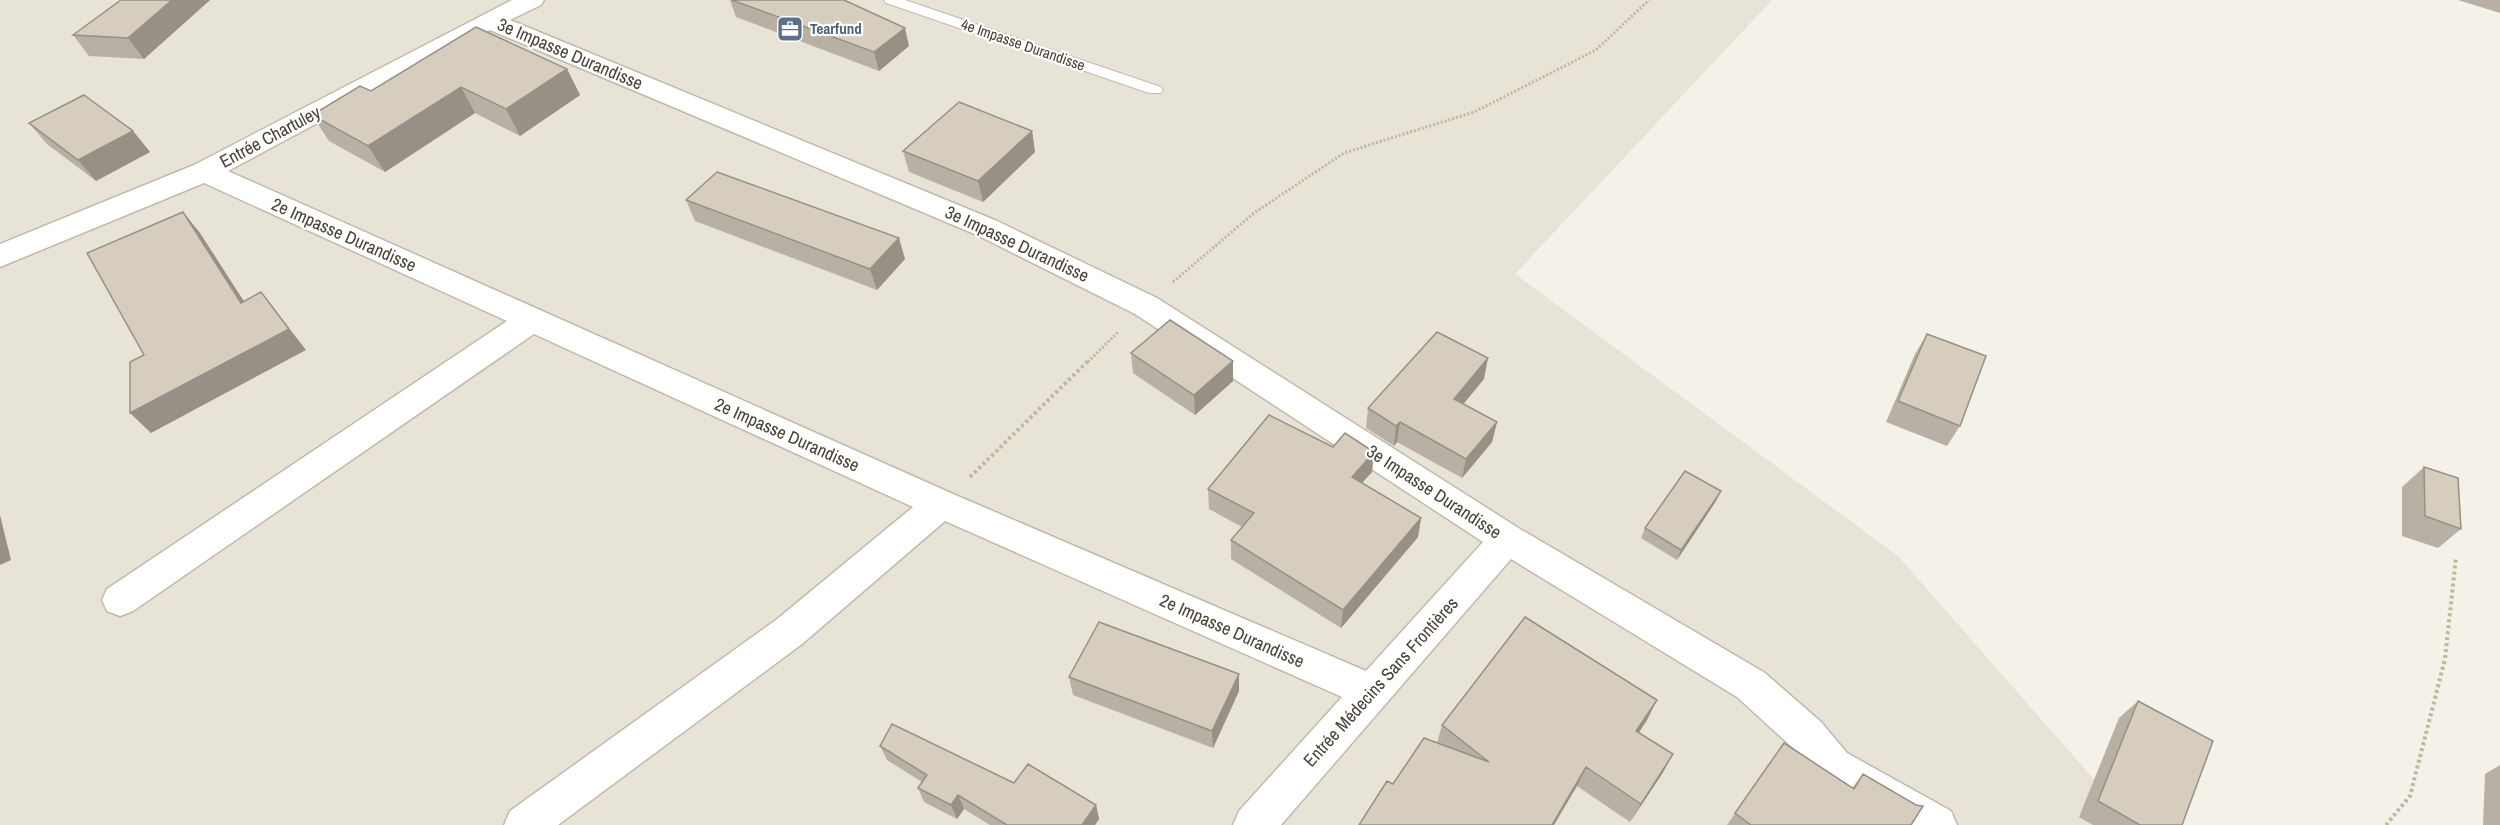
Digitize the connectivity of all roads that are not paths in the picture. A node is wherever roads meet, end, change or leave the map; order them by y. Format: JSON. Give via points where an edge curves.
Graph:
{"nodes":[{"id":1,"x":532,"y":0,"type":"edge"},
{"id":2,"x":891,"y":0,"type":"edge"},
{"id":3,"x":489,"y":20,"type":"junction"},
{"id":4,"x":1155,"y":90,"type":"dead end"},
{"id":5,"x":204,"y":172,"type":"junction"},
{"id":6,"x":0,"y":256,"type":"edge"},
{"id":7,"x":532,"y":320,"type":"junction"},
{"id":8,"x":941,"y":504,"type":"junction"},
{"id":9,"x":1507,"y":539,"type":"junction"},
{"id":10,"x":120,"y":600,"type":"dead end"},
{"id":11,"x":1372,"y":692,"type":"junction"},
{"id":12,"x":525,"y":825,"type":"edge"},
{"id":13,"x":1254,"y":825,"type":"edge"},
{"id":14,"x":1936,"y":825,"type":"edge"}],
"edges":[{"from":1,"to":3,"type":"street","name":"Entrée Chartuley"},
{"from":2,"to":4,"type":"lane","name":"4e Impasse Durandisse"},
{"from":3,"to":5,"type":"street","name":"Entrée Chartuley"},
{"from":3,"to":9,"type":"street","name":"3e Impasse Durandisse","via":[[987,228],[1146,306]]},
{"from":5,"to":6,"type":"street","name":"Entrée Chartuley"},
{"from":5,"to":7,"type":"street","name":"2e Impasse Durandisse"},
{"from":7,"to":8,"type":"street","name":"2e Impasse Durandisse"},
{"from":7,"to":10,"type":"street"},
{"from":8,"to":11,"type":"street","name":"2e Impasse Durandisse"},
{"from":8,"to":12,"type":"street","via":[[789,632]]},
{"from":9,"to":11,"type":"street","name":"Entrée Médecins Sans Frontières"},
{"from":9,"to":14,"type":"street","name":"3e Impasse Durandisse","via":[[1751,685],[1807,735],[1833,766]]},
{"from":11,"to":13,"type":"street","name":"Entrée Médecins Sans Frontières"}]}
